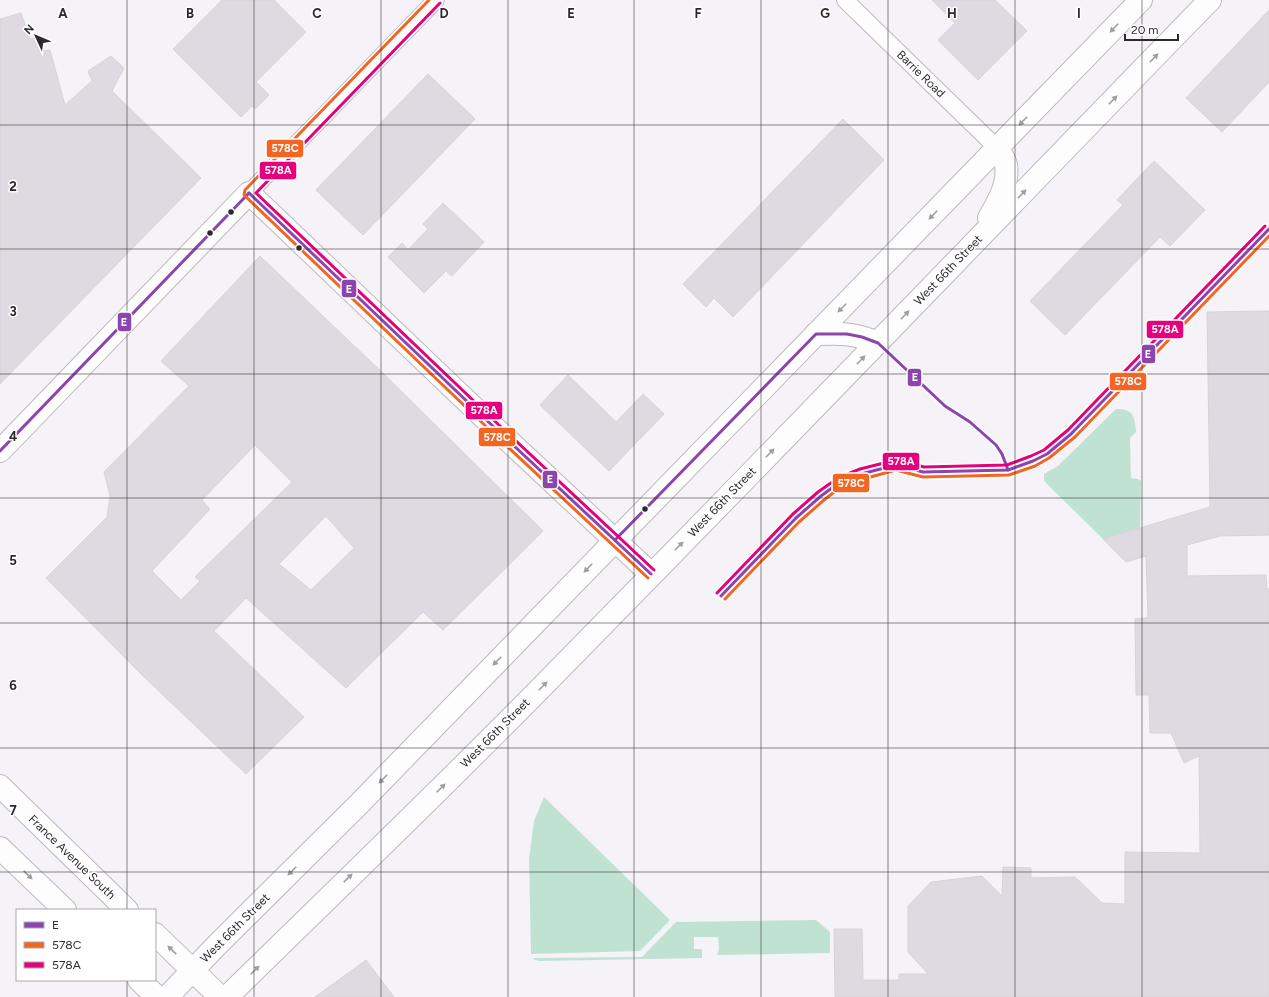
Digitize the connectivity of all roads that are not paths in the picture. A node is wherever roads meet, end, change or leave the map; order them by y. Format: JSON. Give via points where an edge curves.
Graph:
{"nodes":[{"id":1,"x":436,"y":0,"type":"edge"},
{"id":2,"x":845,"y":0,"type":"edge"},
{"id":3,"x":1141,"y":0,"type":"edge"},
{"id":4,"x":1210,"y":0,"type":"edge"},
{"id":5,"x":997,"y":148,"type":"junction"},
{"id":6,"x":249,"y":193,"type":"junction"},
{"id":7,"x":976,"y":242,"type":"junction"},
{"id":8,"x":816,"y":334,"type":"junction"},
{"id":9,"x":878,"y":343,"type":"junction"},
{"id":10,"x":0,"y":451,"type":"edge"},
{"id":11,"x":615,"y":540,"type":"junction"},
{"id":12,"x":652,"y":574,"type":"junction"},
{"id":13,"x":0,"y":786,"type":"edge"},
{"id":14,"x":0,"y":848,"type":"edge"},
{"id":15,"x":64,"y":909,"type":"edge"},
{"id":16,"x":126,"y":909,"type":"edge"},
{"id":17,"x":156,"y":935,"type":"edge"},
{"id":18,"x":192,"y":970,"type":"junction"},
{"id":19,"x":140,"y":981,"type":"edge"},
{"id":20,"x":157,"y":997,"type":"edge"},
{"id":21,"x":167,"y":997,"type":"edge"},
{"id":22,"x":220,"y":997,"type":"edge"},
{"id":23,"x":227,"y":997,"type":"edge"}],
"edges":[{"from":1,"to":6,"type":"street"},
{"from":2,"to":5,"type":"street","name":"Barrie Road"},
{"from":3,"to":5,"type":"main road","name":"West 66th Street","one_way":true},
{"from":7,"to":4,"type":"main road","name":"West 66th Street","one_way":true},
{"from":5,"to":7,"type":"main road","via":[[1006,164],[1003,192]]},
{"from":5,"to":8,"type":"main road","name":"West 66th Street","one_way":true},
{"from":6,"to":10,"type":"main road"},
{"from":6,"to":11,"type":"main road"},
{"from":9,"to":7,"type":"main road","name":"West 66th Street","one_way":true},
{"from":8,"to":9,"type":"main road","via":[[841,333],[865,337]]},
{"from":8,"to":11,"type":"main road","name":"West 66th Street"},
{"from":12,"to":9,"type":"main road","name":"West 66th Street","one_way":true},
{"from":11,"to":12,"type":"main road"},
{"from":11,"to":18,"type":"main road","name":"West 66th Street","one_way":true,"via":[[360,804]]},
{"from":23,"to":12,"type":"main road","name":"West 66th Street","one_way":true,"via":[[418,811]]},
{"from":13,"to":16,"type":"main road","name":"France Avenue South"},
{"from":14,"to":15,"type":"main road","one_way":true},
{"from":18,"to":17,"type":"main road","one_way":true},
{"from":18,"to":21,"type":"main road","name":"West 66th Street"},
{"from":18,"to":22,"type":"main road"},
{"from":19,"to":20,"type":"main road"}]}
